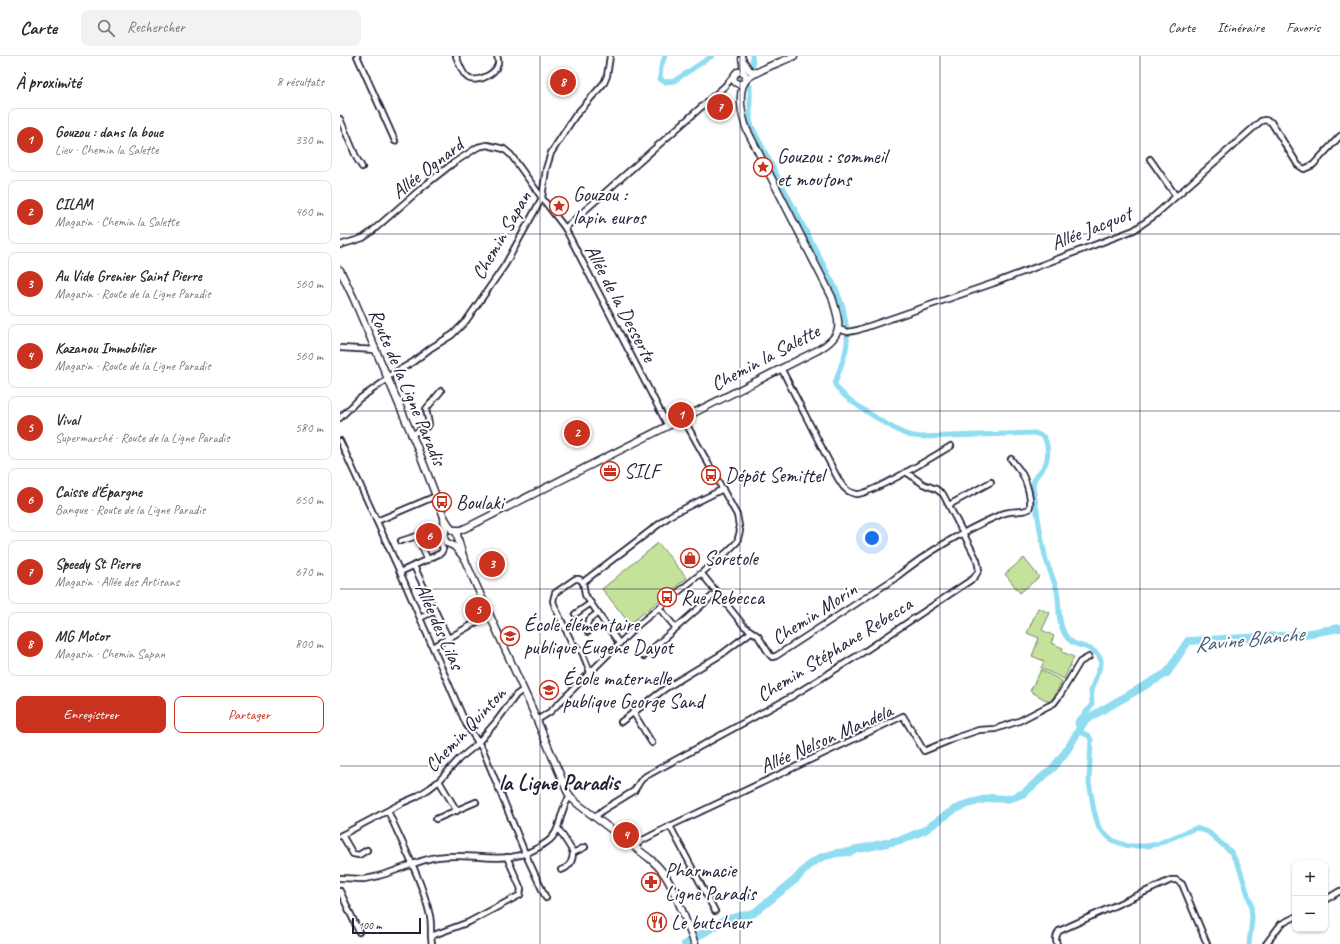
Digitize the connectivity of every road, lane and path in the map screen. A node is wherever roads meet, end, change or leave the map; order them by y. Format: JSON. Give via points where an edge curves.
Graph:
{"nodes":[{"id":1,"x":364,"y":56,"type":"edge"},
{"id":2,"x":456,"y":56,"type":"edge"},
{"id":3,"x":497,"y":56,"type":"edge"},
{"id":4,"x":610,"y":56,"type":"edge"},
{"id":5,"x":794,"y":56,"type":"edge"},
{"id":6,"x":358,"y":58,"type":"edge"},
{"id":7,"x":742,"y":58,"type":"edge"},
{"id":8,"x":758,"y":73,"type":"junction"},
{"id":9,"x":740,"y":78,"type":"junction"},
{"id":10,"x":340,"y":119,"type":"edge"},
{"id":11,"x":342,"y":128,"type":"edge"},
{"id":12,"x":1340,"y":136,"type":"edge"},
{"id":13,"x":395,"y":141,"type":"dead end"},
{"id":14,"x":1150,"y":159,"type":"dead end"},
{"id":15,"x":362,"y":167,"type":"dead end"},
{"id":16,"x":1176,"y":196,"type":"junction"},
{"id":17,"x":542,"y":198,"type":"junction"},
{"id":18,"x":565,"y":228,"type":"junction"},
{"id":19,"x":340,"y":245,"type":"edge"},
{"id":20,"x":340,"y":270,"type":"edge"},
{"id":21,"x":346,"y":283,"type":"junction"},
{"id":22,"x":340,"y":286,"type":"edge"},
{"id":23,"x":838,"y":329,"type":"junction"},
{"id":24,"x":340,"y":348,"type":"edge"},
{"id":25,"x":376,"y":350,"type":"junction"},
{"id":26,"x":781,"y":368,"type":"junction"},
{"id":27,"x":388,"y":378,"type":"junction"},
{"id":28,"x":441,"y":391,"type":"dead end"},
{"id":29,"x":340,"y":418,"type":"edge"},
{"id":30,"x":683,"y":418,"type":"junction"},
{"id":31,"x":668,"y":426,"type":"junction"},
{"id":32,"x":411,"y":435,"type":"junction"},
{"id":33,"x":340,"y":441,"type":"edge"},
{"id":34,"x":951,"y":446,"type":"dead end"},
{"id":35,"x":1011,"y":459,"type":"dead end"},
{"id":36,"x":906,"y":472,"type":"junction"},
{"id":37,"x":991,"y":482,"type":"dead end"},
{"id":38,"x":723,"y":489,"type":"junction"},
{"id":39,"x":436,"y":496,"type":"junction"},
{"id":40,"x":949,"y":505,"type":"junction"},
{"id":41,"x":444,"y":517,"type":"junction"},
{"id":42,"x":377,"y":521,"type":"junction"},
{"id":43,"x":472,"y":525,"type":"junction"},
{"id":44,"x":453,"y":530,"type":"junction"},
{"id":45,"x":963,"y":532,"type":"junction"},
{"id":46,"x":445,"y":534,"type":"junction"},
{"id":47,"x":417,"y":536,"type":"junction"},
{"id":48,"x":438,"y":537,"type":"junction"},
{"id":49,"x":458,"y":539,"type":"junction"},
{"id":50,"x":401,"y":542,"type":"dead end"},
{"id":51,"x":452,"y":544,"type":"junction"},
{"id":52,"x":463,"y":556,"type":"junction"},
{"id":53,"x":428,"y":560,"type":"junction"},
{"id":54,"x":414,"y":566,"type":"junction"},
{"id":55,"x":400,"y":572,"type":"junction"},
{"id":56,"x":702,"y":574,"type":"junction"},
{"id":57,"x":583,"y":582,"type":"junction"},
{"id":58,"x":717,"y":592,"type":"junction"},
{"id":59,"x":591,"y":603,"type":"junction"},
{"id":60,"x":659,"y":608,"type":"junction"},
{"id":61,"x":435,"y":611,"type":"junction"},
{"id":62,"x":598,"y":613,"type":"junction"},
{"id":63,"x":576,"y":614,"type":"dead end"},
{"id":64,"x":489,"y":615,"type":"junction"},
{"id":65,"x":420,"y":618,"type":"junction"},
{"id":66,"x":676,"y":628,"type":"junction"},
{"id":67,"x":588,"y":632,"type":"dead end"},
{"id":68,"x":751,"y":632,"type":"junction"},
{"id":69,"x":448,"y":638,"type":"junction"},
{"id":70,"x":619,"y":643,"type":"junction"},
{"id":71,"x":433,"y":647,"type":"junction"},
{"id":72,"x":644,"y":656,"type":"dead end"},
{"id":73,"x":1089,"y":657,"type":"dead end"},
{"id":74,"x":590,"y":672,"type":"junction"},
{"id":75,"x":523,"y":690,"type":"junction"},
{"id":76,"x":633,"y":712,"type":"junction"},
{"id":77,"x":537,"y":720,"type":"junction"},
{"id":78,"x":621,"y":722,"type":"dead end"},
{"id":79,"x":478,"y":743,"type":"junction"},
{"id":80,"x":652,"y":743,"type":"dead end"},
{"id":81,"x":439,"y":781,"type":"junction"},
{"id":82,"x":570,"y":797,"type":"junction"},
{"id":83,"x":476,"y":802,"type":"dead end"},
{"id":84,"x":388,"y":811,"type":"junction"},
{"id":85,"x":457,"y":811,"type":"junction"},
{"id":86,"x":595,"y":817,"type":"junction"},
{"id":87,"x":436,"y":819,"type":"dead end"},
{"id":88,"x":670,"y":826,"type":"junction"},
{"id":89,"x":558,"y":828,"type":"junction"},
{"id":90,"x":341,"y":835,"type":"edge"},
{"id":91,"x":585,"y":847,"type":"dead end"},
{"id":92,"x":635,"y":847,"type":"junction"},
{"id":93,"x":367,"y":850,"type":"dead end"},
{"id":94,"x":525,"y":853,"type":"junction"},
{"id":95,"x":573,"y":853,"type":"junction"},
{"id":96,"x":507,"y":857,"type":"junction"},
{"id":97,"x":413,"y":865,"type":"junction"},
{"id":98,"x":561,"y":870,"type":"dead end"},
{"id":99,"x":340,"y":878,"type":"edge"},
{"id":100,"x":340,"y":891,"type":"edge"},
{"id":101,"x":1340,"y":891,"type":"edge"},
{"id":102,"x":546,"y":898,"type":"dead end"},
{"id":103,"x":1328,"y":898,"type":"edge"},
{"id":104,"x":715,"y":911,"type":"dead end"},
{"id":105,"x":1292,"y":918,"type":"edge"},
{"id":106,"x":359,"y":932,"type":"dead end"},
{"id":107,"x":431,"y":936,"type":"junction"},
{"id":108,"x":432,"y":944,"type":"edge"},
{"id":109,"x":695,"y":944,"type":"edge"},
{"id":110,"x":1057,"y":944,"type":"edge"},
{"id":111,"x":1207,"y":944,"type":"edge"},
{"id":112,"x":1266,"y":944,"type":"edge"}],
"edges":[{"from":1,"to":6,"type":"street"},
{"from":2,"to":3,"type":"street","via":[[464,74],[476,80],[494,72],[498,65]]},
{"from":4,"to":17,"type":"street","name":"Chemin Sapan","via":[[604,82],[576,116],[551,153]]},
{"from":5,"to":8,"type":"main road"},
{"from":6,"to":13,"type":"street"},
{"from":7,"to":8,"type":"main road","via":[[748,70]]},
{"from":7,"to":9,"type":"street"},
{"from":8,"to":9,"type":"main road"},
{"from":9,"to":18,"type":"street","via":[[725,86]]},
{"from":9,"to":23,"type":"main road","name":"Chemin la Salette","via":[[742,112],[747,130],[832,297]]},
{"from":10,"to":11,"type":"street"},
{"from":11,"to":15,"type":"street"},
{"from":12,"to":16,"type":"street","name":"Allée Jacquot","via":[[1313,165],[1304,169],[1298,165],[1271,122],[1261,121]]},
{"from":14,"to":16,"type":"street"},
{"from":16,"to":23,"type":"street","name":"Allée Jacquot","via":[[1134,230],[858,330],[848,332]]},
{"from":17,"to":18,"type":"street","name":"Allée de la Desserte"},
{"from":17,"to":19,"type":"street","name":"Allée Ognard","via":[[508,151],[495,146],[478,147],[424,186],[367,236]]},
{"from":17,"to":27,"type":"street","name":"Chemin Sapan","via":[[518,244],[466,321],[452,335]]},
{"from":18,"to":31,"type":"street","name":"Allée de la Desserte"},
{"from":20,"to":21,"type":"main road","name":"Route de la Ligne Paradis"},
{"from":21,"to":22,"type":"street"},
{"from":21,"to":25,"type":"main road","name":"Route de la Ligne Paradis"},
{"from":23,"to":26,"type":"main road","name":"Chemin la Salette","via":[[834,339],[827,345]]},
{"from":24,"to":25,"type":"street"},
{"from":25,"to":27,"type":"main road","name":"Route de la Ligne Paradis"},
{"from":26,"to":30,"type":"main road","name":"Chemin la Salette"},
{"from":26,"to":36,"type":"street","via":[[843,487],[860,494]]},
{"from":27,"to":29,"type":"street","name":"Chemin Sapan","via":[[359,398]]},
{"from":27,"to":32,"type":"main road","name":"Route de la Ligne Paradis"},
{"from":28,"to":32,"type":"street","via":[[426,409],[428,426]]},
{"from":30,"to":31,"type":"main road","name":"Chemin la Salette"},
{"from":30,"to":38,"type":"street"},
{"from":31,"to":43,"type":"main road","name":"Chemin la Salette"},
{"from":32,"to":39,"type":"main road","name":"Route de la Ligne Paradis"},
{"from":33,"to":42,"type":"street","name":"Allée des Lilas"},
{"from":34,"to":36,"type":"street"},
{"from":35,"to":45,"type":"street","via":[[1025,481],[1030,501],[1029,509],[1004,512]]},
{"from":36,"to":40,"type":"street","name":"Chemin Stéphane Rebecca","via":[[941,493]]},
{"from":37,"to":40,"type":"street"},
{"from":38,"to":56,"type":"street","via":[[737,515],[740,531],[736,542]]},
{"from":38,"to":57,"type":"street","via":[[671,515]]},
{"from":39,"to":41,"type":"main road","name":"Route de la Ligne Paradis"},
{"from":39,"to":42,"type":"street"},
{"from":40,"to":45,"type":"street","name":"Chemin Stéphane Rebecca"},
{"from":41,"to":44,"type":"main road","name":"Route de la Ligne Paradis"},
{"from":41,"to":46,"type":"main road","name":"Route de la Ligne Paradis"},
{"from":42,"to":55,"type":"street","name":"Allée des Lilas"},
{"from":43,"to":44,"type":"main road","name":"Chemin la Salette","via":[[462,530]]},
{"from":43,"to":49,"type":"main road","name":"Chemin la Salette"},
{"from":44,"to":46,"type":"main road"},
{"from":44,"to":49,"type":"main road","via":[[457,533]]},
{"from":45,"to":68,"type":"street","name":"Chemin Morin","via":[[776,656],[772,657],[758,636]]},
{"from":45,"to":86,"type":"street","name":"Chemin Stéphane Rebecca","via":[[979,565],[979,571],[974,578],[789,698],[646,776],[634,791]]},
{"from":46,"to":48,"type":"street"},
{"from":46,"to":51,"type":"main road","via":[[446,542]]},
{"from":47,"to":48,"type":"street","via":[[432,527]]},
{"from":47,"to":50,"type":"street"},
{"from":47,"to":53,"type":"street"},
{"from":48,"to":53,"type":"street","via":[[443,549],[441,553]]},
{"from":49,"to":51,"type":"main road"},
{"from":49,"to":52,"type":"main road"},
{"from":51,"to":52,"type":"main road"},
{"from":52,"to":64,"type":"main road"},
{"from":53,"to":54,"type":"street"},
{"from":54,"to":55,"type":"street"},
{"from":54,"to":61,"type":"street"},
{"from":55,"to":65,"type":"street","name":"Allée des Lilas"},
{"from":56,"to":58,"type":"street","name":"Chemin Morin"},
{"from":56,"to":60,"type":"street"},
{"from":57,"to":59,"type":"street","via":[[585,595]]},
{"from":57,"to":74,"type":"street","via":[[575,579],[555,593],[553,601],[572,643],[582,652]]},
{"from":58,"to":66,"type":"street"},
{"from":58,"to":68,"type":"street","name":"Chemin Morin"},
{"from":59,"to":62,"type":"street"},
{"from":59,"to":63,"type":"street"},
{"from":60,"to":66,"type":"street"},
{"from":60,"to":70,"type":"street"},
{"from":61,"to":65,"type":"street"},
{"from":61,"to":69,"type":"street"},
{"from":62,"to":67,"type":"street","via":[[588,620]]},
{"from":62,"to":70,"type":"street"},
{"from":64,"to":69,"type":"street"},
{"from":64,"to":75,"type":"main road"},
{"from":65,"to":71,"type":"street","name":"Allée des Lilas"},
{"from":66,"to":72,"type":"street"},
{"from":68,"to":76,"type":"street","via":[[718,657],[666,688]]},
{"from":69,"to":71,"type":"street"},
{"from":70,"to":74,"type":"street"},
{"from":71,"to":79,"type":"street","name":"Allée des Lilas","via":[[466,724]]},
{"from":73,"to":88,"type":"street","name":"Allée Nelson Mandela","via":[[1080,662],[1054,703],[1019,721],[995,729],[979,730],[924,751],[903,716]]},
{"from":74,"to":77,"type":"street","via":[[550,712]]},
{"from":75,"to":77,"type":"main road"},
{"from":75,"to":79,"type":"street","name":"Chemin Quinton","via":[[516,695]]},
{"from":76,"to":78,"type":"street"},
{"from":76,"to":80,"type":"street"},
{"from":77,"to":82,"type":"main road"},
{"from":79,"to":81,"type":"street","name":"Chemin Quinton"},
{"from":79,"to":94,"type":"street","name":"Allée des Lilas"},
{"from":81,"to":84,"type":"street","name":"Chemin Quinton","via":[[422,794]]},
{"from":81,"to":85,"type":"street"},
{"from":82,"to":86,"type":"main road"},
{"from":82,"to":89,"type":"street"},
{"from":83,"to":85,"type":"street"},
{"from":84,"to":90,"type":"street","name":"Chemin Quinton"},
{"from":84,"to":97,"type":"street"},
{"from":85,"to":87,"type":"street"},
{"from":86,"to":92,"type":"main road"},
{"from":88,"to":92,"type":"street","name":"Allée Nelson Mandela","via":[[641,841]]},
{"from":88,"to":104,"type":"street"},
{"from":89,"to":94,"type":"street","via":[[546,843]]},
{"from":89,"to":95,"type":"street"},
{"from":90,"to":93,"type":"street","via":[[353,854],[359,855]]},
{"from":91,"to":95,"type":"street"},
{"from":92,"to":109,"type":"main road","via":[[664,874],[672,887]]},
{"from":94,"to":96,"type":"street"},
{"from":94,"to":102,"type":"street","name":"Allée des Lilas"},
{"from":95,"to":98,"type":"street","via":[[570,865]]},
{"from":96,"to":97,"type":"street","via":[[446,856]]},
{"from":96,"to":107,"type":"street","via":[[521,889],[520,895],[469,922]]},
{"from":97,"to":99,"type":"street","via":[[373,877]]},
{"from":97,"to":107,"type":"street","via":[[430,917]]},
{"from":100,"to":106,"type":"street"},
{"from":101,"to":103,"type":"street"},
{"from":105,"to":112,"type":"street","via":[[1281,924]]},
{"from":107,"to":108,"type":"street"},
{"from":110,"to":111,"type":"street","via":[[1056,936],[1059,931],[1176,880],[1182,884]]}]}
